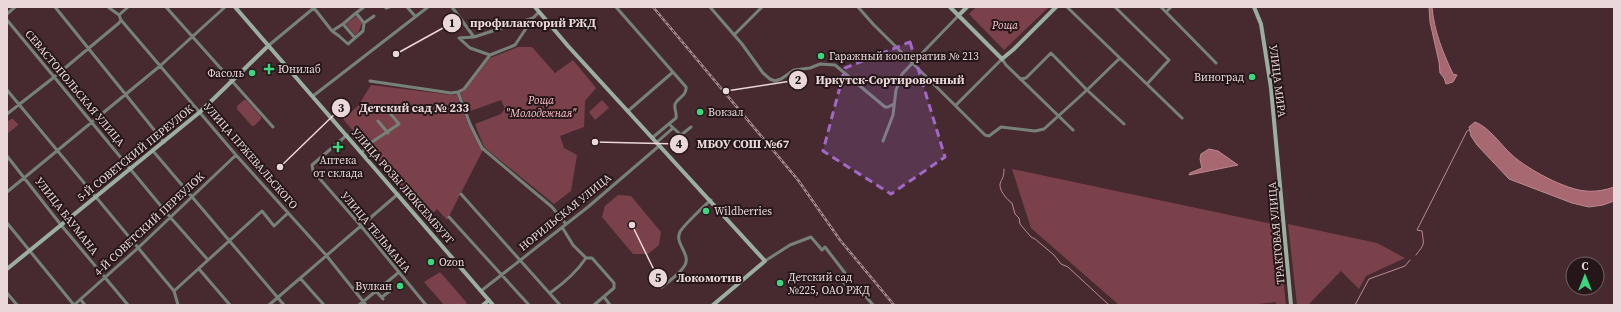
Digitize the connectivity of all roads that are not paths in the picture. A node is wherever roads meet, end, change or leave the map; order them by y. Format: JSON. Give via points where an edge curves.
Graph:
{"nodes":[{"id":1,"x":15,"y":7,"type":"edge"},
{"id":2,"x":55,"y":7,"type":"edge"},
{"id":3,"x":108,"y":7,"type":"edge"},
{"id":4,"x":128,"y":7,"type":"edge"},
{"id":5,"x":166,"y":7,"type":"edge"},
{"id":6,"x":225,"y":7,"type":"edge"},
{"id":7,"x":235,"y":7,"type":"edge"},
{"id":8,"x":315,"y":7,"type":"edge"},
{"id":9,"x":364,"y":7,"type":"edge"},
{"id":10,"x":407,"y":7,"type":"edge"},
{"id":11,"x":427,"y":7,"type":"edge"},
{"id":12,"x":452,"y":7,"type":"edge"},
{"id":13,"x":535,"y":7,"type":"edge"},
{"id":14,"x":616,"y":7,"type":"edge"},
{"id":15,"x":710,"y":7,"type":"edge"},
{"id":16,"x":762,"y":7,"type":"edge"},
{"id":17,"x":858,"y":7,"type":"edge"},
{"id":18,"x":950,"y":7,"type":"edge"},
{"id":19,"x":967,"y":7,"type":"edge"},
{"id":20,"x":1056,"y":7,"type":"edge"},
{"id":21,"x":1067,"y":7,"type":"edge"},
{"id":22,"x":1115,"y":7,"type":"edge"},
{"id":23,"x":1161,"y":7,"type":"edge"},
{"id":24,"x":1171,"y":7,"type":"edge"},
{"id":25,"x":1254,"y":7,"type":"edge"},
{"id":26,"x":539,"y":12,"type":"junction"},
{"id":27,"x":1166,"y":12,"type":"junction"},
{"id":28,"x":7,"y":14,"type":"edge"},
{"id":29,"x":356,"y":14,"type":"junction"},
{"id":30,"x":119,"y":15,"type":"junction"},
{"id":31,"x":958,"y":15,"type":"junction"},
{"id":32,"x":374,"y":16,"type":"dead end"},
{"id":33,"x":415,"y":16,"type":"junction"},
{"id":34,"x":533,"y":18,"type":"junction"},
{"id":35,"x":7,"y":20,"type":"edge"},
{"id":36,"x":121,"y":20,"type":"junction"},
{"id":37,"x":364,"y":23,"type":"junction"},
{"id":38,"x":343,"y":24,"type":"junction"},
{"id":39,"x":332,"y":31,"type":"junction"},
{"id":40,"x":734,"y":35,"type":"junction"},
{"id":41,"x":192,"y":36,"type":"junction"},
{"id":42,"x":474,"y":37,"type":"junction"},
{"id":43,"x":355,"y":38,"type":"junction"},
{"id":44,"x":268,"y":46,"type":"junction"},
{"id":45,"x":88,"y":49,"type":"junction"},
{"id":46,"x":490,"y":55,"type":"junction"},
{"id":47,"x":1120,"y":58,"type":"junction"},
{"id":48,"x":1002,"y":59,"type":"junction"},
{"id":49,"x":913,"y":62,"type":"junction"},
{"id":50,"x":1216,"y":63,"type":"dead end"},
{"id":51,"x":160,"y":66,"type":"junction"},
{"id":52,"x":673,"y":72,"type":"junction"},
{"id":53,"x":54,"y":78,"type":"junction"},
{"id":54,"x":1020,"y":79,"type":"junction"},
{"id":55,"x":233,"y":81,"type":"junction"},
{"id":56,"x":370,"y":81,"type":"dead end"},
{"id":57,"x":1147,"y":84,"type":"junction"},
{"id":58,"x":7,"y":90,"type":"edge"},
{"id":59,"x":1088,"y":90,"type":"junction"},
{"id":60,"x":458,"y":92,"type":"junction"},
{"id":61,"x":126,"y":94,"type":"junction"},
{"id":62,"x":313,"y":96,"type":"junction"},
{"id":63,"x":19,"y":104,"type":"junction"},
{"id":64,"x":894,"y":104,"type":"junction"},
{"id":65,"x":956,"y":105,"type":"junction"},
{"id":66,"x":384,"y":106,"type":"dead end"},
{"id":67,"x":628,"y":111,"type":"junction"},
{"id":68,"x":200,"y":112,"type":"junction"},
{"id":69,"x":7,"y":114,"type":"edge"},
{"id":70,"x":1059,"y":116,"type":"junction"},
{"id":71,"x":1182,"y":118,"type":"dead end"},
{"id":72,"x":378,"y":121,"type":"dead end"},
{"id":73,"x":92,"y":123,"type":"junction"},
{"id":74,"x":669,"y":124,"type":"junction"},
{"id":75,"x":1124,"y":124,"type":"dead end"},
{"id":76,"x":273,"y":127,"type":"dead end"},
{"id":77,"x":691,"y":127,"type":"dead end"},
{"id":78,"x":673,"y":128,"type":"junction"},
{"id":79,"x":1073,"y":130,"type":"dead end"},
{"id":80,"x":388,"y":133,"type":"junction"},
{"id":81,"x":347,"y":135,"type":"junction"},
{"id":82,"x":652,"y":138,"type":"junction"},
{"id":83,"x":883,"y":141,"type":"dead end"},
{"id":84,"x":164,"y":142,"type":"junction"},
{"id":85,"x":658,"y":144,"type":"junction"},
{"id":86,"x":57,"y":150,"type":"junction"},
{"id":87,"x":153,"y":151,"type":"junction"},
{"id":88,"x":362,"y":152,"type":"junction"},
{"id":89,"x":236,"y":155,"type":"junction"},
{"id":90,"x":7,"y":156,"type":"edge"},
{"id":91,"x":1278,"y":160,"type":"joint"},
{"id":92,"x":131,"y":168,"type":"junction"},
{"id":93,"x":26,"y":178,"type":"junction"},
{"id":94,"x":7,"y":192,"type":"edge"},
{"id":95,"x":398,"y":194,"type":"junction"},
{"id":96,"x":461,"y":194,"type":"dead end"},
{"id":97,"x":95,"y":197,"type":"junction"},
{"id":98,"x":191,"y":197,"type":"junction"},
{"id":99,"x":710,"y":200,"type":"junction"},
{"id":100,"x":288,"y":213,"type":"junction"},
{"id":101,"x":170,"y":217,"type":"junction"},
{"id":102,"x":449,"y":217,"type":"dead end"},
{"id":103,"x":7,"y":223,"type":"edge"},
{"id":104,"x":566,"y":224,"type":"junction"},
{"id":105,"x":61,"y":225,"type":"junction"},
{"id":106,"x":360,"y":226,"type":"junction"},
{"id":107,"x":562,"y":227,"type":"junction"},
{"id":108,"x":229,"y":240,"type":"junction"},
{"id":109,"x":138,"y":248,"type":"junction"},
{"id":110,"x":30,"y":250,"type":"junction"},
{"id":111,"x":326,"y":255,"type":"junction"},
{"id":112,"x":586,"y":258,"type":"junction"},
{"id":113,"x":208,"y":260,"type":"junction"},
{"id":114,"x":520,"y":260,"type":"junction"},
{"id":115,"x":765,"y":261,"type":"junction"},
{"id":116,"x":7,"y":269,"type":"edge"},
{"id":117,"x":199,"y":269,"type":"junction"},
{"id":118,"x":398,"y":273,"type":"junction"},
{"id":119,"x":501,"y":274,"type":"junction"},
{"id":120,"x":104,"y":277,"type":"junction"},
{"id":121,"x":300,"y":278,"type":"junction"},
{"id":122,"x":662,"y":287,"type":"dead end"},
{"id":123,"x":174,"y":291,"type":"junction"},
{"id":124,"x":376,"y":291,"type":"junction"},
{"id":125,"x":390,"y":291,"type":"dead end"},
{"id":126,"x":481,"y":291,"type":"junction"},
{"id":127,"x":7,"y":293,"type":"edge"},
{"id":128,"x":550,"y":293,"type":"junction"},
{"id":129,"x":604,"y":297,"type":"junction"},
{"id":130,"x":278,"y":298,"type":"junction"},
{"id":131,"x":81,"y":300,"type":"junction"},
{"id":132,"x":489,"y":300,"type":"junction"},
{"id":133,"x":363,"y":302,"type":"junction"},
{"id":134,"x":17,"y":305,"type":"edge"},
{"id":135,"x":74,"y":305,"type":"edge"},
{"id":136,"x":85,"y":305,"type":"edge"},
{"id":137,"x":128,"y":305,"type":"edge"},
{"id":138,"x":178,"y":305,"type":"edge"},
{"id":139,"x":230,"y":305,"type":"edge"},
{"id":140,"x":269,"y":305,"type":"edge"},
{"id":141,"x":283,"y":305,"type":"edge"},
{"id":142,"x":324,"y":305,"type":"edge"},
{"id":143,"x":359,"y":305,"type":"edge"},
{"id":144,"x":366,"y":305,"type":"edge"},
{"id":145,"x":426,"y":305,"type":"edge"},
{"id":146,"x":483,"y":305,"type":"edge"},
{"id":147,"x":493,"y":305,"type":"edge"},
{"id":148,"x":529,"y":305,"type":"edge"},
{"id":149,"x":560,"y":305,"type":"edge"},
{"id":150,"x":594,"y":305,"type":"edge"},
{"id":151,"x":610,"y":305,"type":"edge"},
{"id":152,"x":713,"y":305,"type":"edge"},
{"id":153,"x":873,"y":305,"type":"edge"},
{"id":154,"x":1291,"y":305,"type":"edge"}],
"edges":[{"from":1,"to":28,"type":"street"},
{"from":2,"to":45,"type":"street"},
{"from":3,"to":30,"type":"street"},
{"from":4,"to":30,"type":"street"},
{"from":5,"to":41,"type":"street"},
{"from":6,"to":41,"type":"street"},
{"from":7,"to":44,"type":"street","name":"УЛИЦА РОЗЫ ЛЮКСЕМБУРГ"},
{"from":8,"to":39,"type":"street"},
{"from":8,"to":44,"type":"street"},
{"from":9,"to":29,"type":"street"},
{"from":10,"to":33,"type":"street"},
{"from":11,"to":33,"type":"street"},
{"from":12,"to":42,"type":"street"},
{"from":13,"to":26,"type":"street"},
{"from":14,"to":52,"type":"street"},
{"from":15,"to":40,"type":"street"},
{"from":16,"to":40,"type":"street"},
{"from":17,"to":49,"type":"street"},
{"from":18,"to":31,"type":"street"},
{"from":19,"to":31,"type":"street"},
{"from":20,"to":48,"type":"street"},
{"from":21,"to":47,"type":"street"},
{"from":22,"to":57,"type":"street","via":[[1169,60]]},
{"from":23,"to":27,"type":"street"},
{"from":24,"to":27,"type":"street"},
{"from":25,"to":91,"type":"street","name":"УЛИЦА МИРА","via":[[1263,32]]},
{"from":26,"to":34,"type":"street"},
{"from":26,"to":67,"type":"street"},
{"from":27,"to":50,"type":"street"},
{"from":29,"to":37,"type":"street"},
{"from":29,"to":38,"type":"street"},
{"from":30,"to":36,"type":"street","name":"УЛИЦА ПРЖЕВАЛЬСКОГО"},
{"from":31,"to":48,"type":"street"},
{"from":31,"to":49,"type":"street"},
{"from":32,"to":37,"type":"street"},
{"from":33,"to":62,"type":"street"},
{"from":34,"to":42,"type":"street"},
{"from":34,"to":46,"type":"street","via":[[515,45]]},
{"from":35,"to":53,"type":"street","name":"СЕВАСТОПОЛЬСКАЯ УЛИЦА"},
{"from":36,"to":45,"type":"street"},
{"from":36,"to":51,"type":"street","name":"УЛИЦА ПРЖЕВАЛЬСКОГО"},
{"from":37,"to":43,"type":"street","via":[[363,32]]},
{"from":38,"to":39,"type":"street"},
{"from":38,"to":43,"type":"street"},
{"from":39,"to":43,"type":"street","via":[[348,44]]},
{"from":40,"to":64,"type":"street","via":[[770,79],[775,81],[794,70],[820,64],[835,65],[885,107]]},
{"from":41,"to":51,"type":"street"},
{"from":41,"to":55,"type":"street"},
{"from":42,"to":46,"type":"street","via":[[459,38],[470,48]]},
{"from":44,"to":55,"type":"street","name":"5-Й СОВЕТСКИЙ ПЕРЕУЛОК"},
{"from":44,"to":62,"type":"street","name":"УЛИЦА РОЗЫ ЛЮКСЕМБУРГ"},
{"from":45,"to":53,"type":"street"},
{"from":45,"to":61,"type":"street"},
{"from":46,"to":60,"type":"street","via":[[464,89]]},
{"from":47,"to":57,"type":"street"},
{"from":47,"to":59,"type":"street"},
{"from":48,"to":54,"type":"street"},
{"from":48,"to":65,"type":"street"},
{"from":49,"to":64,"type":"street","via":[[900,79]]},
{"from":49,"to":65,"type":"street"},
{"from":51,"to":61,"type":"street"},
{"from":51,"to":68,"type":"street","name":"УЛИЦА ПРЖЕВАЛЬСКОГО"},
{"from":52,"to":67,"type":"street"},
{"from":52,"to":74,"type":"street","via":[[686,87],[685,94],[676,102],[676,116]]},
{"from":53,"to":63,"type":"street"},
{"from":53,"to":73,"type":"street","name":"СЕВАСТОПОЛЬСКАЯ УЛИЦА"},
{"from":54,"to":59,"type":"street","via":[[1026,78],[1050,53]]},
{"from":54,"to":70,"type":"street"},
{"from":55,"to":68,"type":"street","name":"5-Й СОВЕТСКИЙ ПЕРЕУЛОК"},
{"from":55,"to":76,"type":"street"},
{"from":56,"to":60,"type":"street"},
{"from":57,"to":71,"type":"street"},
{"from":58,"to":63,"type":"street"},
{"from":59,"to":70,"type":"street"},
{"from":59,"to":75,"type":"street"},
{"from":60,"to":104,"type":"street","via":[[482,148],[552,207]]},
{"from":61,"to":73,"type":"street"},
{"from":61,"to":84,"type":"street"},
{"from":62,"to":81,"type":"street","name":"УЛИЦА РОЗЫ ЛЮКСЕМБУРГ"},
{"from":63,"to":69,"type":"street"},
{"from":63,"to":86,"type":"street"},
{"from":64,"to":83,"type":"street","via":[[893,115]]},
{"from":65,"to":70,"type":"street","via":[[985,135],[989,136],[1002,127],[1035,132],[1044,129]]},
{"from":66,"to":80,"type":"street","via":[[399,124]]},
{"from":67,"to":82,"type":"street"},
{"from":68,"to":84,"type":"street","name":"5-Й СОВЕТСКИЙ ПЕРЕУЛОК"},
{"from":68,"to":89,"type":"street","name":"УЛИЦА ПРЖЕВАЛЬСКОГО"},
{"from":70,"to":79,"type":"street"},
{"from":72,"to":80,"type":"street"},
{"from":73,"to":86,"type":"street"},
{"from":73,"to":92,"type":"street","name":"СЕВАСТОПОЛЬСКАЯ УЛИЦА"},
{"from":74,"to":78,"type":"street"},
{"from":74,"to":82,"type":"street"},
{"from":77,"to":78,"type":"street","via":[[681,135]]},
{"from":78,"to":85,"type":"street","name":"НОРИЛЬСКАЯ УЛИЦА"},
{"from":80,"to":88,"type":"street","via":[[372,142]]},
{"from":81,"to":88,"type":"street","name":"УЛИЦА РОЗЫ ЛЮКСЕМБУРГ"},
{"from":81,"to":106,"type":"street","name":"УЛИЦА ТЕЛЬМАНА","via":[[311,167]]},
{"from":82,"to":85,"type":"street"},
{"from":84,"to":87,"type":"street","name":"5-Й СОВЕТСКИЙ ПЕРЕУЛОК"},
{"from":85,"to":99,"type":"street"},
{"from":85,"to":104,"type":"street","name":"НОРИЛЬСКАЯ УЛИЦА"},
{"from":86,"to":93,"type":"street"},
{"from":86,"to":97,"type":"street"},
{"from":87,"to":92,"type":"street","name":"5-Й СОВЕТСКИЙ ПЕРЕУЛОК"},
{"from":87,"to":98,"type":"street"},
{"from":88,"to":95,"type":"street","name":"УЛИЦА РОЗЫ ЛЮКСЕМБУРГ"},
{"from":89,"to":98,"type":"street","name":"4-Й СОВЕТСКИЙ ПЕРЕУЛОК"},
{"from":89,"to":100,"type":"street","name":"УЛИЦА ПРЖЕВАЛЬСКОГО"},
{"from":90,"to":93,"type":"street","name":"УЛИЦА БАУМАНА"},
{"from":91,"to":154,"type":"street","name":"ТРАКТОВАЯ УЛИЦА"},
{"from":92,"to":97,"type":"street","name":"5-Й СОВЕТСКИЙ ПЕРЕУЛОК"},
{"from":92,"to":101,"type":"street","name":"СЕВАСТОПОЛЬСКАЯ УЛИЦА"},
{"from":93,"to":94,"type":"street"},
{"from":93,"to":105,"type":"street","name":"УЛИЦА БАУМАНА"},
{"from":95,"to":106,"type":"street"},
{"from":95,"to":126,"type":"street","name":"УЛИЦА РОЗЫ ЛЮКСЕМБУРГ"},
{"from":96,"to":114,"type":"street"},
{"from":97,"to":105,"type":"street","name":"5-Й СОВЕТСКИЙ ПЕРЕУЛОК"},
{"from":97,"to":109,"type":"street"},
{"from":98,"to":101,"type":"street","name":"4-Й СОВЕТСКИЙ ПЕРЕУЛОК"},
{"from":98,"to":108,"type":"street"},
{"from":99,"to":115,"type":"street"},
{"from":99,"to":122,"type":"street","via":[[681,230],[679,239],[686,264]]},
{"from":100,"to":108,"type":"street","via":[[274,226],[262,211]]},
{"from":100,"to":111,"type":"street","name":"УЛИЦА ПРЖЕВАЛЬСКОГО"},
{"from":101,"to":109,"type":"street","name":"4-Й СОВЕТСКИЙ ПЕРЕУЛОК"},
{"from":101,"to":113,"type":"street","name":"СЕВАСТОПОЛЬСКАЯ УЛИЦА"},
{"from":102,"to":119,"type":"street"},
{"from":103,"to":110,"type":"street"},
{"from":104,"to":107,"type":"street","name":"НОРИЛЬСКАЯ УЛИЦА"},
{"from":105,"to":110,"type":"street","name":"5-Й СОВЕТСКИЙ ПЕРЕУЛОК"},
{"from":105,"to":120,"type":"street","name":"УЛИЦА БАУМАНА"},
{"from":106,"to":111,"type":"street"},
{"from":106,"to":118,"type":"street","name":"УЛИЦА ТЕЛЬМАНА"},
{"from":107,"to":112,"type":"street","via":[[573,245]]},
{"from":107,"to":114,"type":"street","name":"НОРИЛЬСКАЯ УЛИЦА"},
{"from":108,"to":113,"type":"street"},
{"from":108,"to":130,"type":"street"},
{"from":109,"to":120,"type":"street","name":"4-Й СОВЕТСКИЙ ПЕРЕУЛОК"},
{"from":109,"to":123,"type":"street"},
{"from":110,"to":116,"type":"street","name":"5-Й СОВЕТСКИЙ ПЕРЕУЛОК"},
{"from":110,"to":135,"type":"street"},
{"from":111,"to":121,"type":"street"},
{"from":111,"to":133,"type":"street","name":"УЛИЦА ПРЖЕВАЛЬСКОГО"},
{"from":112,"to":128,"type":"street","via":[[570,278]]},
{"from":112,"to":129,"type":"street","via":[[592,258],[614,283],[614,288]]},
{"from":113,"to":117,"type":"street"},
{"from":114,"to":119,"type":"street","name":"НОРИЛЬСКАЯ УЛИЦА"},
{"from":114,"to":128,"type":"street"},
{"from":115,"to":152,"type":"street"},
{"from":115,"to":153,"type":"street","via":[[790,245],[811,237],[822,250],[825,247],[845,273],[840,278],[852,292],[858,287]]},
{"from":117,"to":123,"type":"street"},
{"from":117,"to":139,"type":"street"},
{"from":118,"to":124,"type":"street"},
{"from":118,"to":145,"type":"street","name":"УЛИЦА ТЕЛЬМАНА"},
{"from":119,"to":126,"type":"street","name":"НОРИЛЬСКАЯ УЛИЦА"},
{"from":119,"to":148,"type":"street"},
{"from":120,"to":131,"type":"street","name":"4-Й СОВЕТСКИЙ ПЕРЕУЛОК"},
{"from":120,"to":137,"type":"street","name":"УЛИЦА БАУМАНА"},
{"from":121,"to":130,"type":"street"},
{"from":121,"to":142,"type":"street"},
{"from":123,"to":138,"type":"street"},
{"from":124,"to":125,"type":"street","via":[[382,298]]},
{"from":124,"to":133,"type":"street"},
{"from":126,"to":132,"type":"street","name":"УЛИЦА РОЗЫ ЛЮКСЕМБУРГ"},
{"from":127,"to":134,"type":"street"},
{"from":128,"to":149,"type":"street"},
{"from":129,"to":150,"type":"street"},
{"from":129,"to":151,"type":"street"},
{"from":130,"to":140,"type":"street"},
{"from":130,"to":141,"type":"street"},
{"from":131,"to":135,"type":"street","name":"4-Й СОВЕТСКИЙ ПЕРЕУЛОК"},
{"from":131,"to":136,"type":"street"},
{"from":132,"to":146,"type":"street"},
{"from":132,"to":147,"type":"street","name":"УЛИЦА РОЗЫ ЛЮКСЕМБУРГ"},
{"from":133,"to":143,"type":"street"},
{"from":133,"to":144,"type":"street","name":"УЛИЦА ПРЖЕВАЛЬСКОГО"}]}
